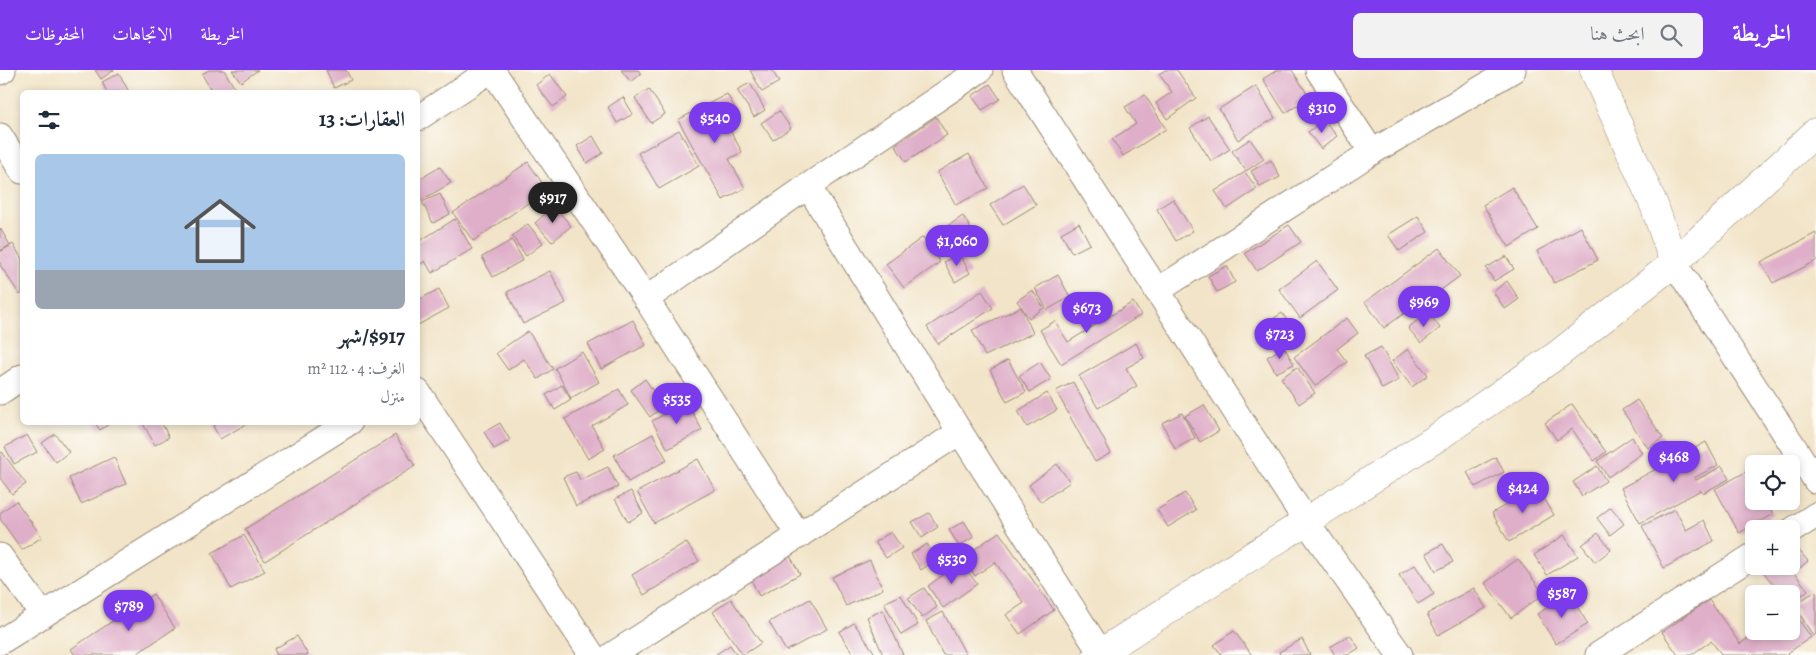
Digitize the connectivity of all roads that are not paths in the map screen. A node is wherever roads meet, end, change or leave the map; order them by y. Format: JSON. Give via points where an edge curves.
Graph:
{"nodes":[{"id":1,"x":492,"y":70,"type":"edge"},
{"id":2,"x":980,"y":70,"type":"edge"},
{"id":3,"x":1015,"y":70,"type":"edge"},
{"id":4,"x":1318,"y":70,"type":"edge"},
{"id":5,"x":1513,"y":70,"type":"edge"},
{"id":6,"x":1594,"y":70,"type":"edge"},
{"id":7,"x":1478,"y":78,"type":"edge"},
{"id":8,"x":420,"y":117,"type":"edge"},
{"id":9,"x":1816,"y":132,"type":"edge"},
{"id":10,"x":0,"y":136,"type":"edge"},
{"id":11,"x":1372,"y":152,"type":"junction"},
{"id":12,"x":20,"y":169,"type":"edge"},
{"id":13,"x":808,"y":186,"type":"junction"},
{"id":14,"x":1674,"y":262,"type":"junction"},
{"id":15,"x":1156,"y":291,"type":"junction"},
{"id":16,"x":646,"y":299,"type":"junction"},
{"id":17,"x":20,"y":378,"type":"edge"},
{"id":18,"x":0,"y":392,"type":"edge"},
{"id":19,"x":420,"y":395,"type":"edge"},
{"id":20,"x":345,"y":425,"type":"edge"},
{"id":21,"x":960,"y":432,"type":"junction"},
{"id":22,"x":1816,"y":481,"type":"edge"},
{"id":23,"x":1816,"y":515,"type":"edge"},
{"id":24,"x":1306,"y":521,"type":"junction"},
{"id":25,"x":1800,"y":525,"type":"edge"},
{"id":26,"x":799,"y":536,"type":"junction"},
{"id":27,"x":0,"y":556,"type":"edge"},
{"id":28,"x":1745,"y":561,"type":"edge"},
{"id":29,"x":43,"y":615,"type":"junction"},
{"id":30,"x":0,"y":642,"type":"edge"},
{"id":31,"x":1100,"y":654,"type":"edge"},
{"id":32,"x":592,"y":655,"type":"edge"},
{"id":33,"x":612,"y":655,"type":"edge"},
{"id":34,"x":1400,"y":655,"type":"edge"},
{"id":35,"x":1598,"y":655,"type":"edge"}],
"edges":[{"from":1,"to":8,"type":"street"},
{"from":1,"to":16,"type":"street"},
{"from":2,"to":13,"type":"street"},
{"from":3,"to":15,"type":"street"},
{"from":4,"to":11,"type":"street"},
{"from":5,"to":7,"type":"street"},
{"from":6,"to":14,"type":"main road","via":[[1654,205]]},
{"from":7,"to":11,"type":"street"},
{"from":9,"to":14,"type":"main road"},
{"from":10,"to":12,"type":"street"},
{"from":11,"to":15,"type":"street"},
{"from":13,"to":16,"type":"street"},
{"from":13,"to":21,"type":"street"},
{"from":14,"to":22,"type":"street"},
{"from":14,"to":24,"type":"main road","via":[[1557,355],[1435,439]]},
{"from":15,"to":24,"type":"street"},
{"from":16,"to":26,"type":"street"},
{"from":17,"to":18,"type":"street"},
{"from":19,"to":32,"type":"street"},
{"from":20,"to":29,"type":"street"},
{"from":21,"to":26,"type":"street"},
{"from":21,"to":31,"type":"street"},
{"from":23,"to":25,"type":"street"},
{"from":24,"to":31,"type":"main road"},
{"from":24,"to":34,"type":"street"},
{"from":26,"to":33,"type":"street"},
{"from":27,"to":29,"type":"street"},
{"from":28,"to":35,"type":"street"},
{"from":29,"to":30,"type":"street"}]}
